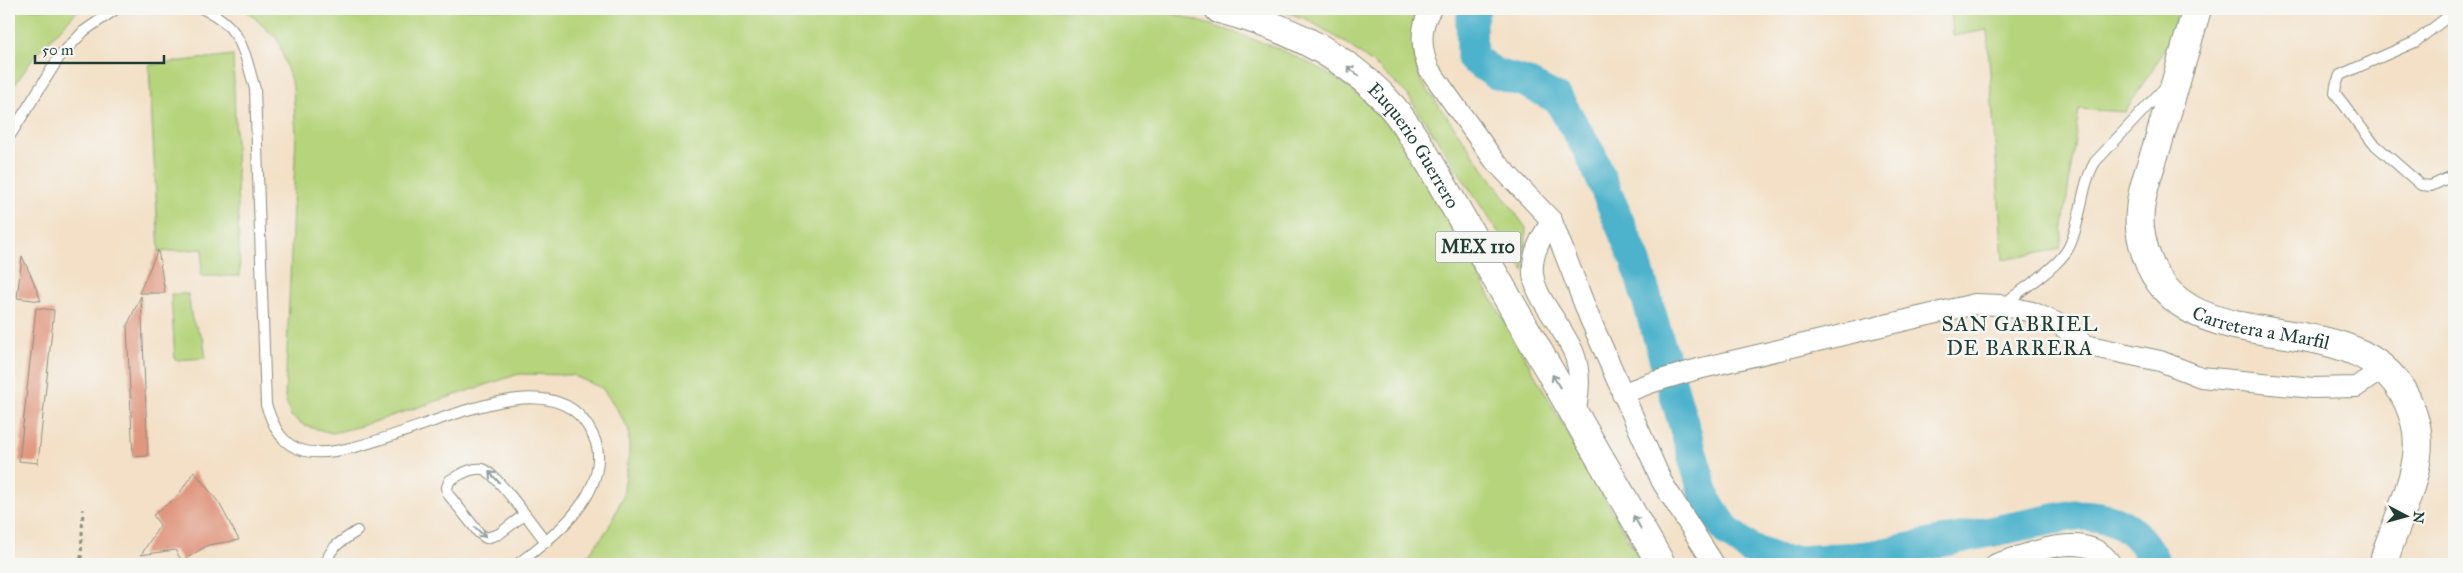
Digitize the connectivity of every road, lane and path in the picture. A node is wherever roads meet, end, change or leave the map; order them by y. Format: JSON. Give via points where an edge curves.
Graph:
{"nodes":[{"id":1,"x":116,"y":9,"type":"edge"},
{"id":2,"x":203,"y":9,"type":"edge"},
{"id":3,"x":1219,"y":9,"type":"edge"},
{"id":4,"x":1431,"y":9,"type":"edge"},
{"id":5,"x":2197,"y":9,"type":"edge"},
{"id":6,"x":2454,"y":12,"type":"edge"},
{"id":7,"x":2178,"y":72,"type":"junction"},
{"id":8,"x":9,"y":137,"type":"edge"},
{"id":9,"x":2454,"y":175,"type":"edge"},
{"id":10,"x":1552,"y":221,"type":"junction"},
{"id":11,"x":2001,"y":305,"type":"junction"},
{"id":12,"x":2384,"y":368,"type":"junction"},
{"id":13,"x":1622,"y":394,"type":"junction"},
{"id":14,"x":1575,"y":415,"type":"junction"},
{"id":15,"x":83,"y":509,"type":"dead end"},
{"id":16,"x":525,"y":514,"type":"junction"},
{"id":17,"x":357,"y":531,"type":"dead end"},
{"id":18,"x":546,"y":542,"type":"junction"},
{"id":19,"x":81,"y":559,"type":"junction"},
{"id":20,"x":63,"y":564,"type":"edge"},
{"id":21,"x":97,"y":564,"type":"edge"},
{"id":22,"x":327,"y":564,"type":"edge"},
{"id":23,"x":518,"y":564,"type":"edge"},
{"id":24,"x":1661,"y":564,"type":"edge"},
{"id":25,"x":1714,"y":564,"type":"edge"},
{"id":26,"x":1996,"y":564,"type":"edge"},
{"id":27,"x":2111,"y":564,"type":"edge"},
{"id":28,"x":2384,"y":564,"type":"edge"}],
"edges":[{"from":1,"to":8,"type":"lane","via":[[84,32],[60,56]]},
{"from":2,"to":18,"type":"lane","via":[[221,16],[240,39],[255,89],[266,405],[273,426],[288,444],[304,451],[320,452],[348,449],[474,408],[518,398],[563,404],[582,418],[596,439],[598,460],[592,485],[581,506]]},
{"from":14,"to":3,"type":"main road","name":"Euquerio Guerrero","number":"MEX 110","one_way":true,"via":[[1424,153],[1394,109],[1366,81],[1326,51],[1248,16]]},
{"from":4,"to":10,"type":"street","via":[[1422,35],[1423,56],[1429,69],[1494,160]]},
{"from":5,"to":7,"type":"main road","name":"Carretera a Marfil"},
{"from":6,"to":9,"type":"lane","via":[[2415,42],[2340,76],[2336,85],[2336,93],[2373,143],[2421,185],[2431,186]]},
{"from":7,"to":11,"type":"lane","via":[[2095,162],[2073,236],[2063,256]]},
{"from":7,"to":12,"type":"main road","name":"Carretera a Marfil","via":[[2144,192],[2140,227],[2149,261],[2165,289],[2189,310],[2224,322],[2342,345],[2372,358]]},
{"from":10,"to":13,"type":"street"},
{"from":10,"to":14,"type":"street","via":[[1534,255],[1532,278],[1540,299],[1573,352],[1579,374]]},
{"from":11,"to":12,"type":"street","via":[[2032,312],[2060,324],[2085,345],[2160,361],[2201,377],[2313,388],[2356,387]]},
{"from":11,"to":13,"type":"street","via":[[1976,304],[1698,369]]},
{"from":12,"to":28,"type":"main road","name":"Carretera a Marfil","via":[[2393,376],[2416,423],[2417,455]]},
{"from":13,"to":25,"type":"street","via":[[1662,482]]},
{"from":24,"to":14,"type":"main road","name":"Euquerio Guerrero","number":"MEX 110","one_way":true},
{"from":15,"to":19,"type":"path"},
{"from":16,"to":16,"type":"lane","one_way":true,"via":[[491,472],[474,469],[450,480],[447,487],[448,494],[486,538],[499,534]]},
{"from":16,"to":18,"type":"lane"},
{"from":17,"to":22,"type":"lane","via":[[334,546],[327,556]]},
{"from":18,"to":23,"type":"lane"},
{"from":19,"to":20,"type":"path"},
{"from":19,"to":21,"type":"path"},
{"from":26,"to":27,"type":"street","via":[[2072,545],[2092,548],[2106,556]]}]}
